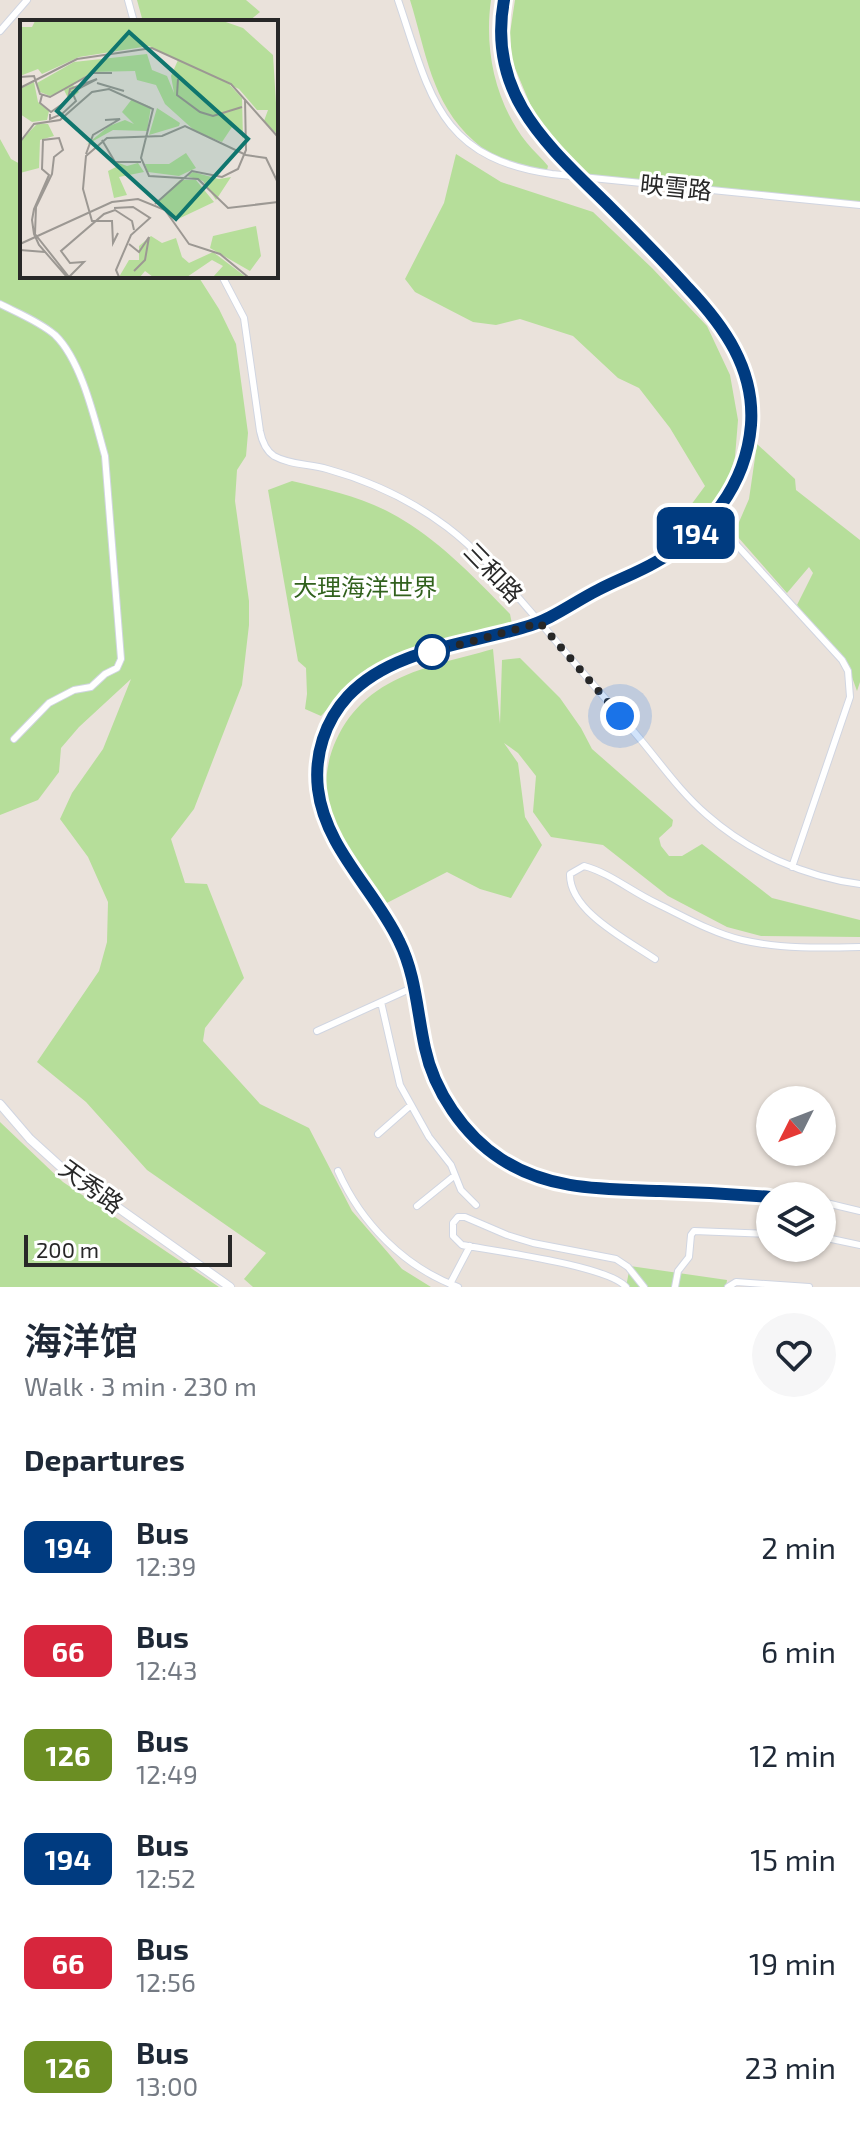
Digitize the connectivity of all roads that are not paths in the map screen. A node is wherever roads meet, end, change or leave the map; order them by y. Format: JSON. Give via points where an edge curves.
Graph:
{"nodes":[{"id":1,"x":27,"y":0,"type":"edge"},
{"id":2,"x":128,"y":0,"type":"edge"},
{"id":3,"x":398,"y":0,"type":"edge"},
{"id":4,"x":504,"y":0,"type":"edge"},
{"id":5,"x":133,"y":20,"type":"edge"},
{"id":6,"x":0,"y":31,"type":"edge"},
{"id":7,"x":580,"y":177,"type":"junction"},
{"id":8,"x":860,"y":205,"type":"edge"},
{"id":9,"x":223,"y":278,"type":"edge"},
{"id":10,"x":0,"y":304,"type":"edge"},
{"id":11,"x":712,"y":518,"type":"junction"},
{"id":12,"x":540,"y":623,"type":"junction"},
{"id":13,"x":14,"y":739,"type":"dead end"},
{"id":14,"x":792,"y":867,"type":"junction"},
{"id":15,"x":860,"y":884,"type":"edge"},
{"id":16,"x":860,"y":947,"type":"edge"},
{"id":17,"x":655,"y":959,"type":"dead end"},
{"id":18,"x":414,"y":987,"type":"junction"},
{"id":19,"x":381,"y":1002,"type":"junction"},
{"id":20,"x":317,"y":1031,"type":"dead end"},
{"id":21,"x":0,"y":1104,"type":"edge"},
{"id":22,"x":411,"y":1105,"type":"junction"},
{"id":23,"x":378,"y":1134,"type":"dead end"},
{"id":24,"x":338,"y":1171,"type":"dead end"},
{"id":25,"x":454,"y":1176,"type":"junction"},
{"id":26,"x":756,"y":1196,"type":"edge"},
{"id":27,"x":476,"y":1205,"type":"dead end"},
{"id":28,"x":836,"y":1205,"type":"edge"},
{"id":29,"x":417,"y":1206,"type":"dead end"},
{"id":30,"x":860,"y":1211,"type":"edge"},
{"id":31,"x":756,"y":1233,"type":"edge"},
{"id":32,"x":836,"y":1240,"type":"edge"},
{"id":33,"x":860,"y":1245,"type":"edge"},
{"id":34,"x":470,"y":1246,"type":"junction"},
{"id":35,"x":454,"y":1286,"type":"edge"},
{"id":36,"x":230,"y":1287,"type":"edge"},
{"id":37,"x":626,"y":1287,"type":"edge"},
{"id":38,"x":644,"y":1287,"type":"edge"},
{"id":39,"x":675,"y":1287,"type":"edge"},
{"id":40,"x":728,"y":1287,"type":"edge"},
{"id":41,"x":809,"y":1287,"type":"edge"}],
"edges":[{"from":1,"to":6,"type":"street"},
{"from":2,"to":5,"type":"street"},
{"from":3,"to":7,"type":"street","name":"映雪路","via":[[428,88],[458,134],[504,164]]},
{"from":4,"to":7,"type":"street","via":[[502,47],[514,94],[533,127]]},
{"from":7,"to":8,"type":"street","name":"映雪路"},
{"from":7,"to":11,"type":"street","via":[[694,294],[741,363],[751,403],[747,449],[735,483]]},
{"from":9,"to":12,"type":"street","name":"三和路","via":[[244,318],[260,431],[270,453],[362,480],[405,500],[447,527],[491,566]]},
{"from":10,"to":13,"type":"street","via":[[53,333],[76,368],[105,456],[121,659],[91,687],[49,703]]},
{"from":11,"to":12,"type":"street","via":[[662,559]]},
{"from":11,"to":14,"type":"street","via":[[848,671],[850,697]]},
{"from":12,"to":14,"type":"street","name":"三和路","via":[[707,815],[750,846]]},
{"from":12,"to":18,"type":"street","via":[[382,669],[347,698],[324,737],[317,775],[324,815],[398,938]]},
{"from":14,"to":15,"type":"street","name":"三和路"},
{"from":16,"to":17,"type":"street","via":[[806,948],[742,940],[631,891],[598,870],[584,866],[570,874],[575,898],[607,928]]},
{"from":18,"to":19,"type":"street"},
{"from":18,"to":26,"type":"street","via":[[428,1060],[447,1101],[478,1141],[513,1166],[581,1188]]},
{"from":19,"to":20,"type":"street"},
{"from":19,"to":22,"type":"street","via":[[396,1071]]},
{"from":21,"to":36,"type":"main road","name":"天秀路","via":[[62,1168]]},
{"from":22,"to":23,"type":"street"},
{"from":22,"to":25,"type":"street"},
{"from":24,"to":35,"type":"street","via":[[356,1206],[382,1236],[418,1267]]},
{"from":25,"to":27,"type":"street"},
{"from":25,"to":29,"type":"street"},
{"from":28,"to":30,"type":"street"},
{"from":31,"to":39,"type":"street","via":[[694,1231]]},
{"from":32,"to":33,"type":"street"},
{"from":34,"to":35,"type":"street"},
{"from":34,"to":37,"type":"street","via":[[594,1271],[619,1279]]},
{"from":34,"to":38,"type":"street","via":[[453,1236],[458,1217],[533,1243],[616,1259]]},
{"from":40,"to":41,"type":"street","via":[[736,1282]]}]}
